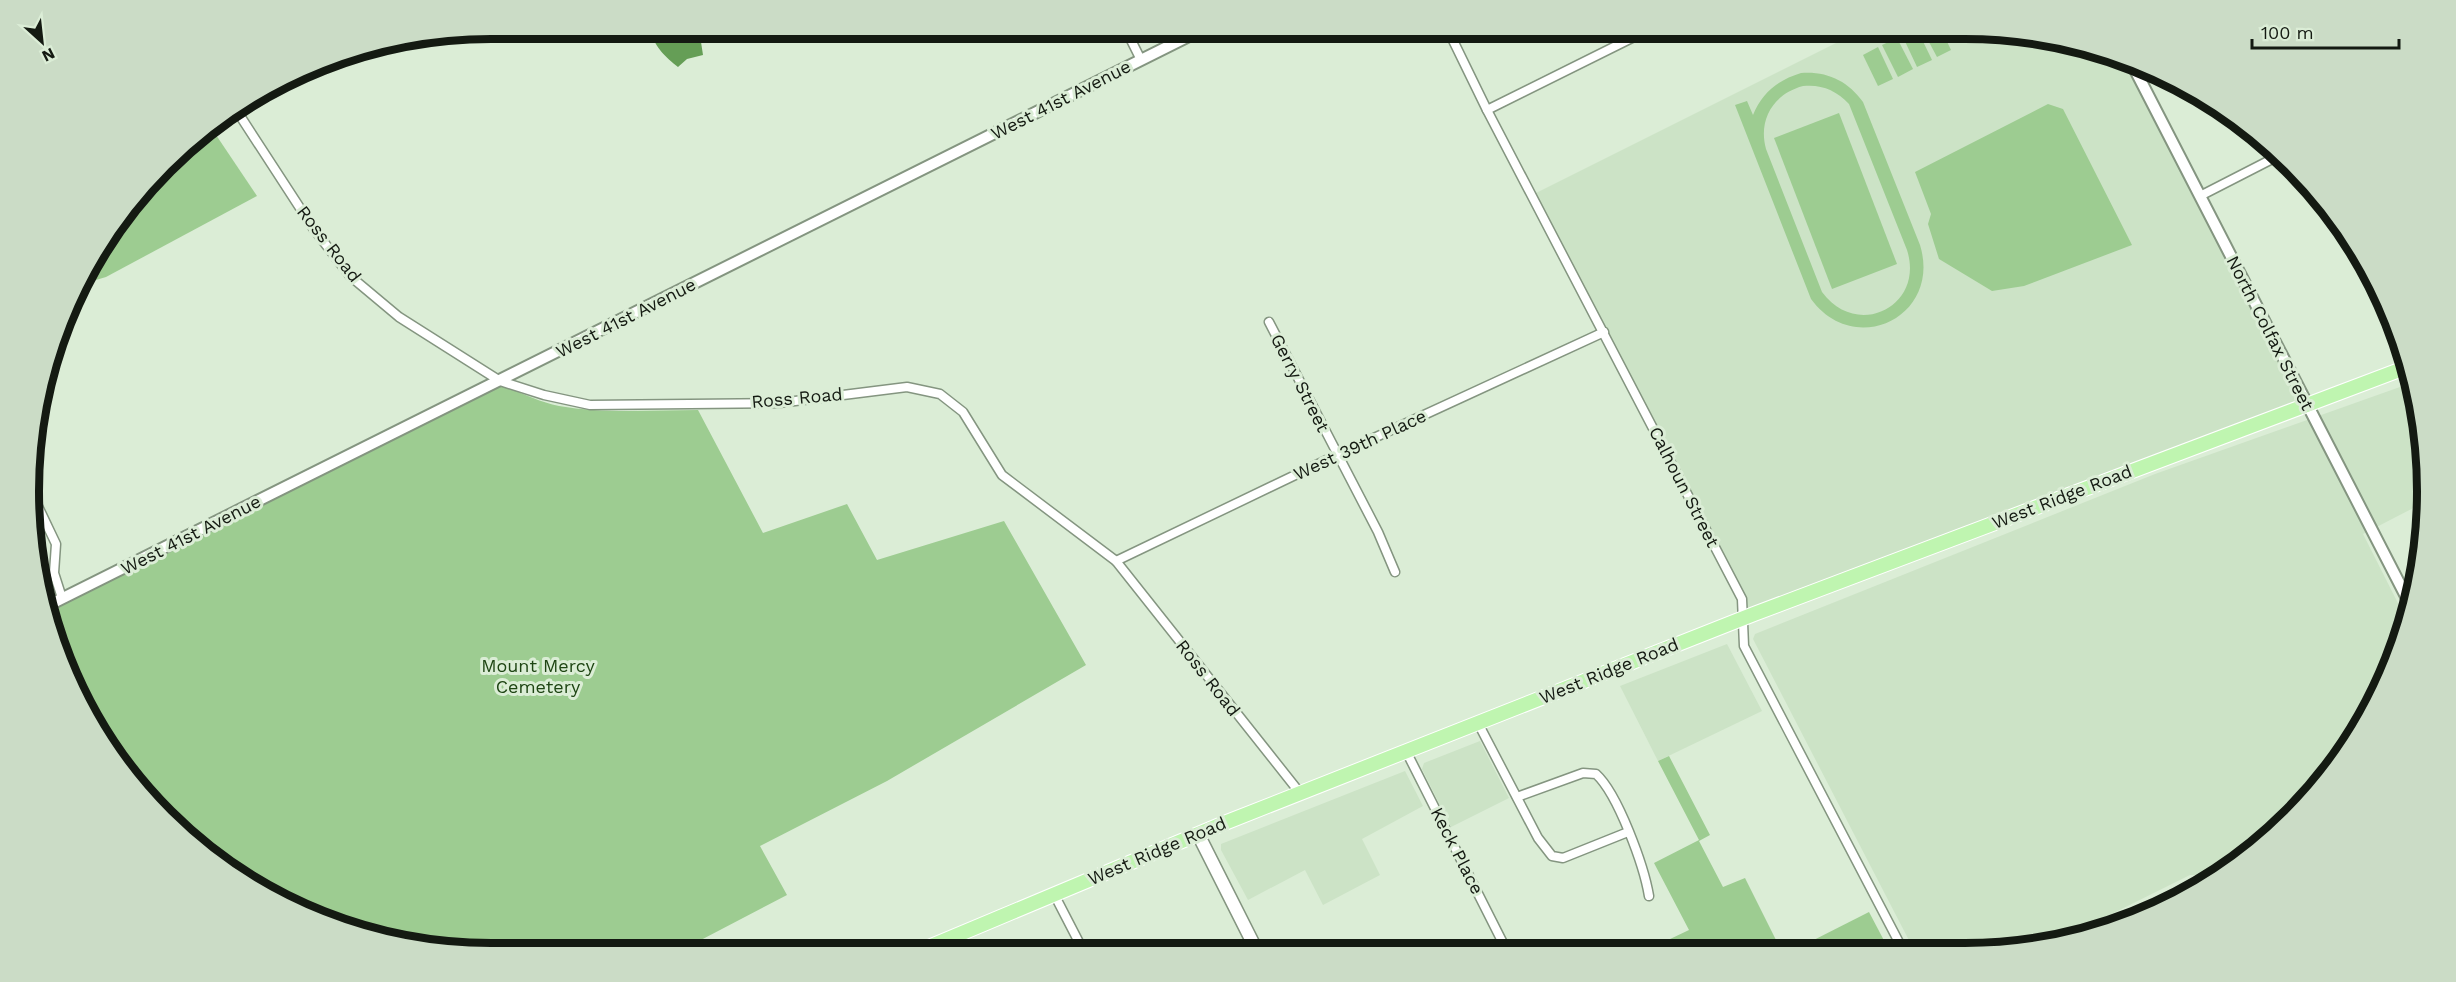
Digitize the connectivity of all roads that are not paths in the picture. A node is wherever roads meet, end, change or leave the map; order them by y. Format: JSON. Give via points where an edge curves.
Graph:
{"nodes":[{"id":1,"x":1130,"y":39,"type":"edge"},
{"id":2,"x":1183,"y":39,"type":"edge"},
{"id":3,"x":1453,"y":39,"type":"edge"},
{"id":4,"x":1630,"y":39,"type":"edge"},
{"id":5,"x":1141,"y":60,"type":"junction"},
{"id":6,"x":2136,"y":72,"type":"edge"},
{"id":7,"x":1487,"y":110,"type":"junction"},
{"id":8,"x":240,"y":115,"type":"edge"},
{"id":9,"x":2272,"y":159,"type":"edge"},
{"id":10,"x":2200,"y":196,"type":"junction"},
{"id":11,"x":1269,"y":322,"type":"dead end"},
{"id":12,"x":1604,"y":332,"type":"junction"},
{"id":13,"x":2401,"y":369,"type":"edge"},
{"id":14,"x":500,"y":381,"type":"junction"},
{"id":15,"x":2306,"y":404,"type":"junction"},
{"id":16,"x":1337,"y":455,"type":"junction"},
{"id":17,"x":40,"y":510,"type":"edge"},
{"id":18,"x":1116,"y":561,"type":"junction"},
{"id":19,"x":1395,"y":572,"type":"dead end"},
{"id":20,"x":2405,"y":594,"type":"edge"},
{"id":21,"x":62,"y":598,"type":"junction"},
{"id":22,"x":53,"y":603,"type":"edge"},
{"id":23,"x":1742,"y":618,"type":"junction"},
{"id":24,"x":1478,"y":723,"type":"junction"},
{"id":25,"x":1406,"y":752,"type":"junction"},
{"id":26,"x":1300,"y":793,"type":"junction"},
{"id":27,"x":1517,"y":797,"type":"junction"},
{"id":28,"x":1628,"y":832,"type":"junction"},
{"id":29,"x":1198,"y":834,"type":"junction"},
{"id":30,"x":1054,"y":894,"type":"junction"},
{"id":31,"x":1649,"y":896,"type":"dead end"},
{"id":32,"x":938,"y":943,"type":"edge"},
{"id":33,"x":1079,"y":943,"type":"edge"},
{"id":34,"x":1253,"y":943,"type":"edge"},
{"id":35,"x":1503,"y":943,"type":"edge"},
{"id":36,"x":1898,"y":943,"type":"edge"}],
"edges":[{"from":1,"to":5,"type":"street"},
{"from":2,"to":5,"type":"street","name":"West 41st Avenue"},
{"from":3,"to":7,"type":"street","name":"Calhoun Street"},
{"from":4,"to":7,"type":"street"},
{"from":5,"to":14,"type":"street","name":"West 41st Avenue"},
{"from":6,"to":10,"type":"street","name":"North Colfax Street"},
{"from":7,"to":12,"type":"street","name":"Calhoun Street"},
{"from":8,"to":14,"type":"street","name":"Ross Road","via":[[313,228],[350,276],[399,317]]},
{"from":9,"to":10,"type":"street"},
{"from":10,"to":15,"type":"street","name":"North Colfax Street"},
{"from":11,"to":16,"type":"street","name":"Gerry Street"},
{"from":12,"to":16,"type":"street","name":"West 39th Place"},
{"from":12,"to":23,"type":"street","name":"Calhoun Street","via":[[1742,599]]},
{"from":13,"to":15,"type":"main road","name":"West Ridge Road"},
{"from":14,"to":18,"type":"street","name":"Ross Road","via":[[590,405],[780,403],[907,387],[940,393],[963,412],[1002,475]]},
{"from":14,"to":21,"type":"street","name":"West 41st Avenue"},
{"from":15,"to":20,"type":"street","name":"North Colfax Street"},
{"from":15,"to":23,"type":"main road","name":"West Ridge Road"},
{"from":16,"to":18,"type":"street","name":"West 39th Place"},
{"from":16,"to":19,"type":"street","name":"Gerry Street"},
{"from":17,"to":21,"type":"street","via":[[56,544],[54,573]]},
{"from":18,"to":26,"type":"street","name":"Ross Road"},
{"from":21,"to":22,"type":"street","name":"West 41st Avenue"},
{"from":23,"to":24,"type":"main road","name":"West Ridge Road"},
{"from":23,"to":36,"type":"street","name":"Calhoun Street","via":[[1744,646]]},
{"from":24,"to":25,"type":"main road","name":"West Ridge Road"},
{"from":24,"to":27,"type":"street"},
{"from":25,"to":26,"type":"main road","name":"West Ridge Road"},
{"from":25,"to":35,"type":"street","name":"Keck Place"},
{"from":26,"to":29,"type":"main road","name":"West Ridge Road"},
{"from":27,"to":28,"type":"street","via":[[1540,842],[1556,858],[1568,857]]},
{"from":27,"to":28,"type":"street","via":[[1583,772],[1593,772],[1606,787]]},
{"from":28,"to":31,"type":"street","via":[[1642,865]]},
{"from":29,"to":30,"type":"main road","name":"West Ridge Road"},
{"from":29,"to":34,"type":"main road"},
{"from":30,"to":32,"type":"main road","name":"West Ridge Road"},
{"from":30,"to":33,"type":"street"}]}
